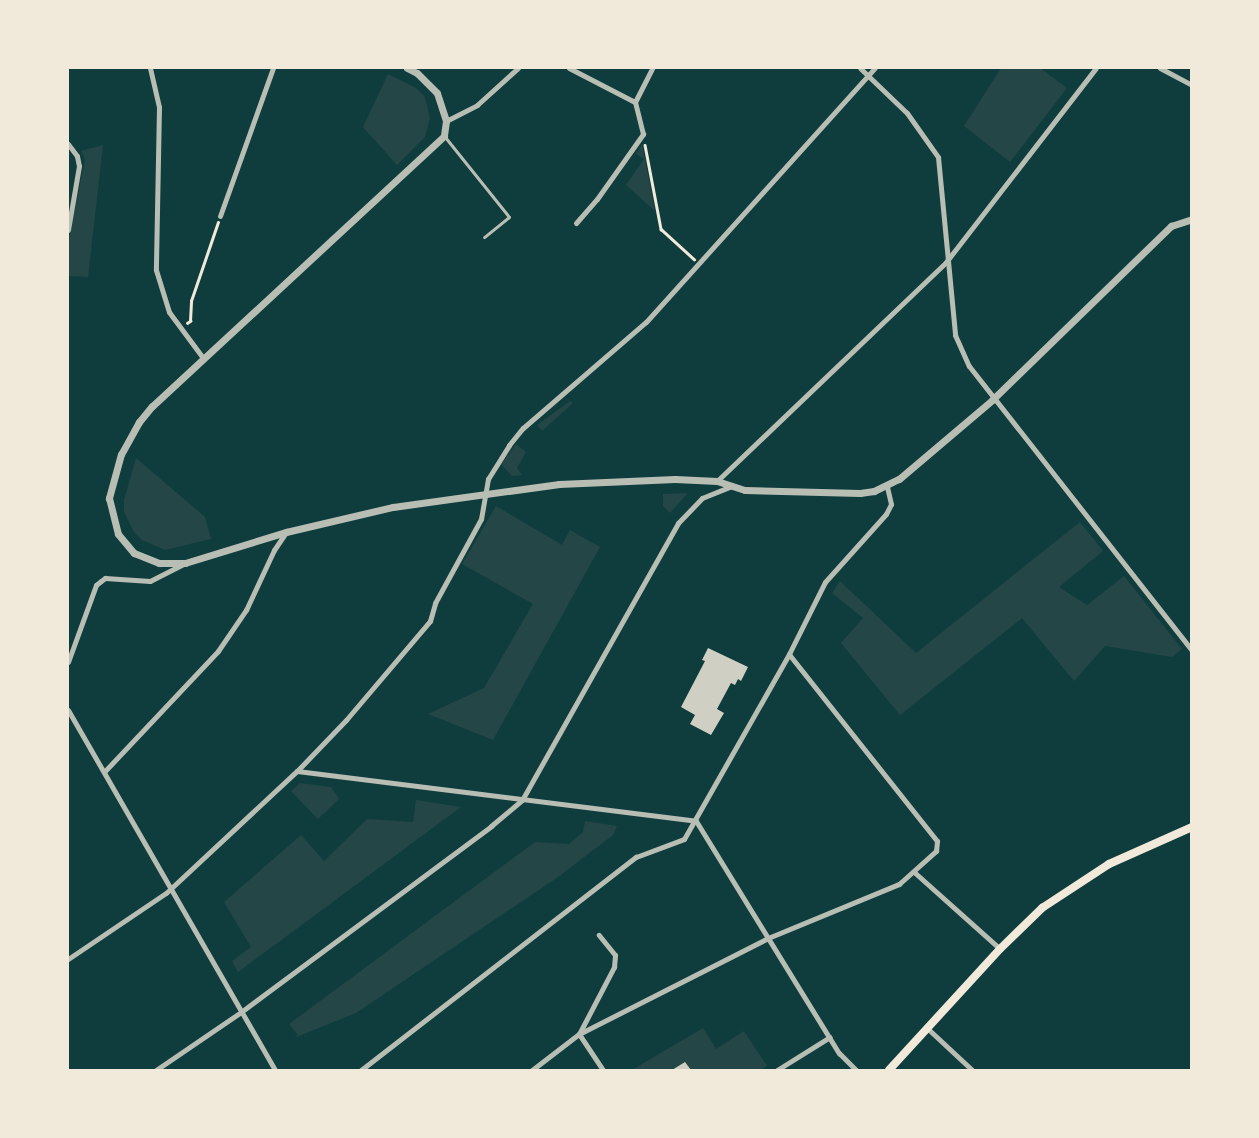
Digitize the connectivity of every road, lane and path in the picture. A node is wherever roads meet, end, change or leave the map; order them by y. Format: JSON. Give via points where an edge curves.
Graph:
{"nodes":[{"id":1,"x":150,"y":68,"type":"edge"},
{"id":2,"x":274,"y":68,"type":"edge"},
{"id":3,"x":407,"y":68,"type":"edge"},
{"id":4,"x":518,"y":68,"type":"edge"},
{"id":5,"x":569,"y":68,"type":"edge"},
{"id":6,"x":652,"y":68,"type":"edge"},
{"id":7,"x":860,"y":68,"type":"edge"},
{"id":8,"x":875,"y":68,"type":"edge"},
{"id":9,"x":1096,"y":68,"type":"edge"},
{"id":10,"x":1160,"y":68,"type":"edge"},
{"id":11,"x":870,"y":75,"type":"junction"},
{"id":12,"x":1192,"y":84,"type":"edge"},
{"id":13,"x":635,"y":102,"type":"junction"},
{"id":14,"x":446,"y":121,"type":"junction"},
{"id":15,"x":643,"y":134,"type":"junction"},
{"id":16,"x":444,"y":136,"type":"junction"},
{"id":17,"x":68,"y":144,"type":"edge"},
{"id":18,"x":220,"y":216,"type":"joint"},
{"id":19,"x":1192,"y":219,"type":"edge"},
{"id":20,"x":576,"y":223,"type":"dead end"},
{"id":21,"x":68,"y":230,"type":"edge"},
{"id":22,"x":484,"y":237,"type":"dead end"},
{"id":23,"x":946,"y":262,"type":"junction"},
{"id":24,"x":700,"y":264,"type":"junction"},
{"id":25,"x":190,"y":321,"type":"dead end"},
{"id":26,"x":203,"y":358,"type":"junction"},
{"id":27,"x":992,"y":400,"type":"junction"},
{"id":28,"x":717,"y":481,"type":"junction"},
{"id":29,"x":731,"y":486,"type":"junction"},
{"id":30,"x":887,"y":486,"type":"junction"},
{"id":31,"x":486,"y":492,"type":"junction"},
{"id":32,"x":286,"y":532,"type":"junction"},
{"id":33,"x":185,"y":563,"type":"junction"},
{"id":34,"x":1192,"y":650,"type":"edge"},
{"id":35,"x":789,"y":654,"type":"junction"},
{"id":36,"x":68,"y":659,"type":"edge"},
{"id":37,"x":68,"y":710,"type":"edge"},
{"id":38,"x":297,"y":771,"type":"junction"},
{"id":39,"x":104,"y":772,"type":"junction"},
{"id":40,"x":522,"y":800,"type":"junction"},
{"id":41,"x":696,"y":822,"type":"junction"},
{"id":42,"x":1192,"y":827,"type":"edge"},
{"id":43,"x":914,"y":872,"type":"junction"},
{"id":44,"x":171,"y":888,"type":"junction"},
{"id":45,"x":600,"y":935,"type":"dead end"},
{"id":46,"x":768,"y":938,"type":"junction"},
{"id":47,"x":1000,"y":949,"type":"junction"},
{"id":48,"x":68,"y":959,"type":"edge"},
{"id":49,"x":241,"y":1012,"type":"junction"},
{"id":50,"x":927,"y":1028,"type":"junction"},
{"id":51,"x":579,"y":1034,"type":"junction"},
{"id":52,"x":830,"y":1037,"type":"junction"},
{"id":53,"x":156,"y":1070,"type":"edge"},
{"id":54,"x":275,"y":1070,"type":"edge"},
{"id":55,"x":361,"y":1070,"type":"edge"},
{"id":56,"x":532,"y":1070,"type":"edge"},
{"id":57,"x":603,"y":1070,"type":"edge"},
{"id":58,"x":777,"y":1070,"type":"edge"},
{"id":59,"x":856,"y":1070,"type":"edge"},
{"id":60,"x":889,"y":1070,"type":"edge"},
{"id":61,"x":972,"y":1070,"type":"edge"}],
"edges":[{"from":1,"to":26,"type":"street","via":[[159,107],[156,270],[169,312]]},
{"from":2,"to":18,"type":"street"},
{"from":3,"to":14,"type":"street","via":[[417,73],[437,93]]},
{"from":4,"to":14,"type":"street","via":[[477,105]]},
{"from":5,"to":13,"type":"street"},
{"from":6,"to":13,"type":"street"},
{"from":7,"to":11,"type":"street"},
{"from":8,"to":11,"type":"street"},
{"from":9,"to":23,"type":"street"},
{"from":10,"to":12,"type":"street"},
{"from":11,"to":23,"type":"street","via":[[907,113],[938,157]]},
{"from":11,"to":24,"type":"street"},
{"from":13,"to":15,"type":"street"},
{"from":14,"to":16,"type":"street"},
{"from":15,"to":20,"type":"street"},
{"from":15,"to":24,"type":"path","via":[[662,229]]},
{"from":16,"to":22,"type":"lane","via":[[509,217]]},
{"from":16,"to":26,"type":"street"},
{"from":17,"to":21,"type":"street","via":[[77,156],[79,166]]},
{"from":18,"to":25,"type":"path","via":[[191,301]]},
{"from":19,"to":27,"type":"street","via":[[1171,226]]},
{"from":23,"to":27,"type":"street","via":[[955,336],[969,366]]},
{"from":23,"to":28,"type":"street"},
{"from":24,"to":31,"type":"street","via":[[646,322],[523,428],[494,464]]},
{"from":26,"to":33,"type":"street","via":[[139,422],[121,454],[109,498],[112,523],[134,553],[159,563]]},
{"from":27,"to":30,"type":"street"},
{"from":27,"to":34,"type":"street"},
{"from":28,"to":29,"type":"street"},
{"from":28,"to":31,"type":"street","via":[[632,480]]},
{"from":29,"to":30,"type":"street","via":[[860,494]]},
{"from":29,"to":40,"type":"street","via":[[702,498],[678,523]]},
{"from":30,"to":35,"type":"street","via":[[890,504],[886,514],[825,582]]},
{"from":31,"to":32,"type":"street","via":[[393,507]]},
{"from":31,"to":38,"type":"street","via":[[482,519],[435,603],[430,621],[353,712]]},
{"from":32,"to":33,"type":"street"},
{"from":32,"to":39,"type":"street","via":[[246,610],[218,651]]},
{"from":33,"to":36,"type":"street","via":[[150,581],[100,580]]},
{"from":35,"to":41,"type":"street"},
{"from":35,"to":43,"type":"street","via":[[937,841],[936,851]]},
{"from":37,"to":39,"type":"street"},
{"from":38,"to":40,"type":"street"},
{"from":38,"to":44,"type":"street"},
{"from":39,"to":44,"type":"street"},
{"from":40,"to":41,"type":"street"},
{"from":40,"to":49,"type":"street"},
{"from":41,"to":46,"type":"street"},
{"from":41,"to":55,"type":"street","via":[[684,839],[636,857]]},
{"from":42,"to":47,"type":"main road","via":[[1085,878],[1042,908]]},
{"from":43,"to":46,"type":"street","via":[[899,884]]},
{"from":43,"to":47,"type":"street"},
{"from":44,"to":48,"type":"street"},
{"from":44,"to":49,"type":"street"},
{"from":45,"to":51,"type":"street","via":[[616,961]]},
{"from":46,"to":51,"type":"street"},
{"from":46,"to":52,"type":"street"},
{"from":47,"to":50,"type":"main road"},
{"from":49,"to":53,"type":"street"},
{"from":49,"to":54,"type":"street"},
{"from":50,"to":60,"type":"main road"},
{"from":50,"to":61,"type":"street"},
{"from":51,"to":56,"type":"street"},
{"from":51,"to":57,"type":"street"},
{"from":52,"to":58,"type":"street"},
{"from":52,"to":59,"type":"street"}]}
